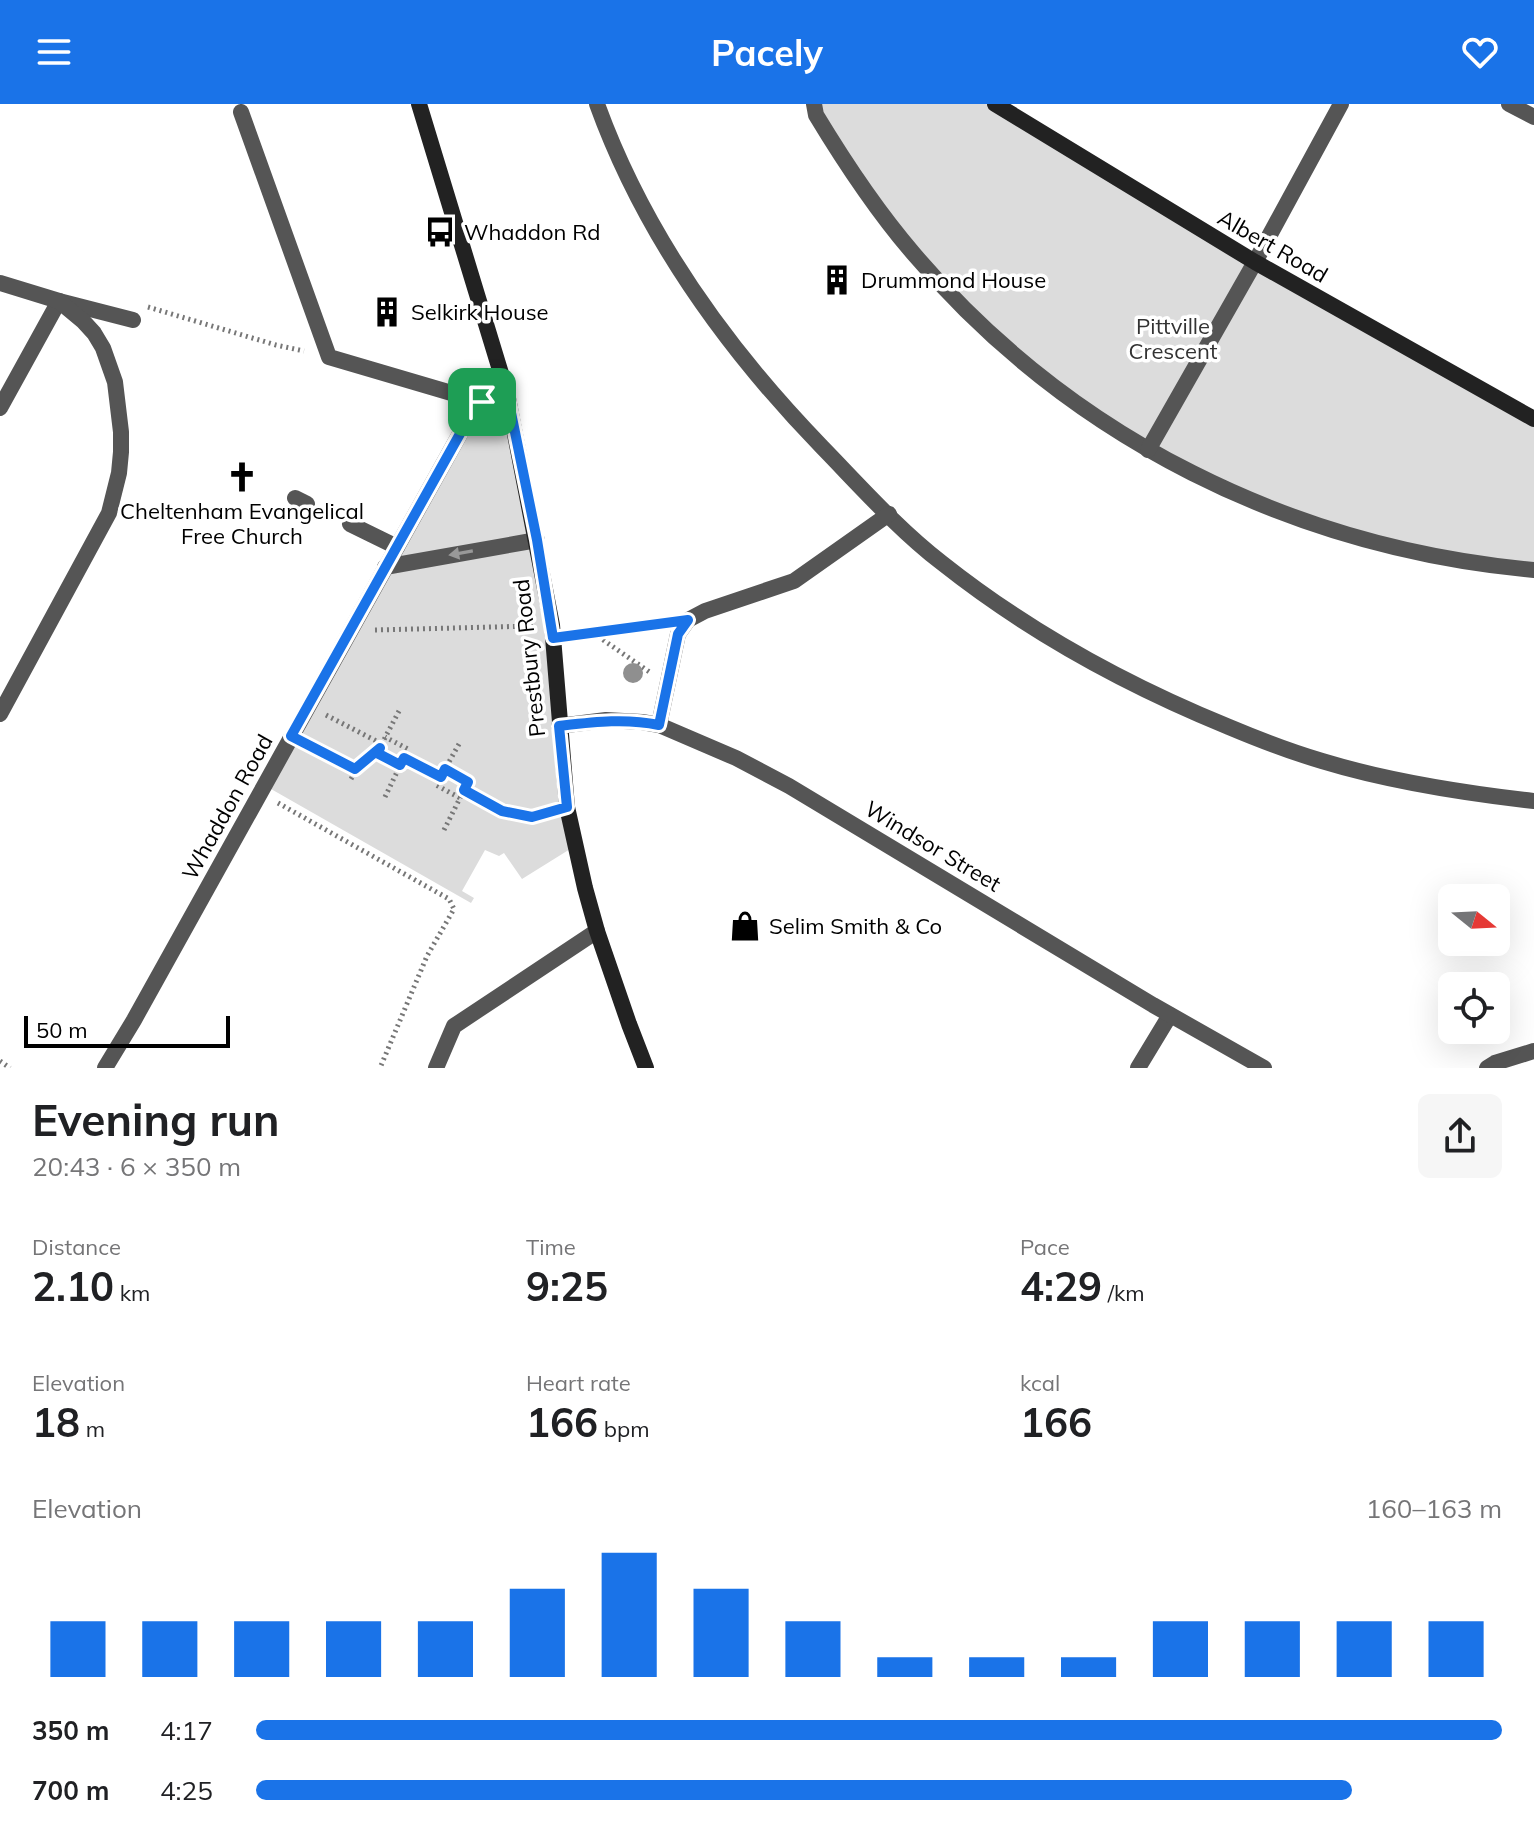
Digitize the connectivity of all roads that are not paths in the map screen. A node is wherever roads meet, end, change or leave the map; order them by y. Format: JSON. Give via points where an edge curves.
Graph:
{"nodes":[{"id":1,"x":419,"y":104,"type":"edge"},
{"id":2,"x":597,"y":104,"type":"edge"},
{"id":3,"x":814,"y":104,"type":"edge"},
{"id":4,"x":995,"y":104,"type":"edge"},
{"id":5,"x":1341,"y":104,"type":"edge"},
{"id":6,"x":1509,"y":104,"type":"edge"},
{"id":7,"x":241,"y":112,"type":"dead end"},
{"id":8,"x":1534,"y":117,"type":"edge"},
{"id":9,"x":1255,"y":262,"type":"junction"},
{"id":10,"x":0,"y":283,"type":"edge"},
{"id":11,"x":59,"y":301,"type":"junction"},
{"id":12,"x":133,"y":320,"type":"road end"},
{"id":13,"x":507,"y":393,"type":"junction"},
{"id":14,"x":482,"y":402,"type":"junction"},
{"id":15,"x":0,"y":408,"type":"edge"},
{"id":16,"x":1534,"y":419,"type":"edge"},
{"id":17,"x":1148,"y":450,"type":"junction"},
{"id":18,"x":889,"y":514,"type":"junction"},
{"id":19,"x":350,"y":524,"type":"dead end"},
{"id":20,"x":537,"y":540,"type":"junction"},
{"id":21,"x":397,"y":547,"type":"junction"},
{"id":22,"x":385,"y":567,"type":"junction"},
{"id":23,"x":1534,"y":570,"type":"edge"},
{"id":24,"x":0,"y":714,"type":"edge"},
{"id":25,"x":659,"y":725,"type":"junction"},
{"id":26,"x":559,"y":726,"type":"junction"},
{"id":27,"x":1534,"y":801,"type":"edge"},
{"id":28,"x":597,"y":931,"type":"junction"},
{"id":29,"x":1170,"y":1015,"type":"junction"},
{"id":30,"x":1534,"y":1051,"type":"edge"},
{"id":31,"x":105,"y":1068,"type":"edge"},
{"id":32,"x":436,"y":1068,"type":"edge"},
{"id":33,"x":646,"y":1068,"type":"edge"},
{"id":34,"x":1138,"y":1068,"type":"edge"},
{"id":35,"x":1264,"y":1068,"type":"edge"},
{"id":36,"x":1487,"y":1068,"type":"edge"}],
"edges":[{"from":1,"to":13,"type":"main road","name":"Prestbury Road"},
{"from":2,"to":18,"type":"street","via":[[653,224],[721,330],[802,426]]},
{"from":3,"to":17,"type":"street","via":[[859,183],[950,294],[1032,370]]},
{"from":4,"to":9,"type":"main road","name":"Albert Road"},
{"from":5,"to":9,"type":"street"},
{"from":6,"to":8,"type":"street"},
{"from":7,"to":14,"type":"street","via":[[329,357]]},
{"from":9,"to":16,"type":"main road","name":"Albert Road"},
{"from":9,"to":17,"type":"street"},
{"from":10,"to":11,"type":"street"},
{"from":11,"to":12,"type":"street"},
{"from":11,"to":15,"type":"street"},
{"from":11,"to":24,"type":"street","via":[[94,333],[115,382],[121,432],[117,483],[109,513]]},
{"from":13,"to":14,"type":"street"},
{"from":13,"to":20,"type":"main road","name":"Prestbury Road"},
{"from":14,"to":21,"type":"street","name":"Whaddon Road"},
{"from":17,"to":23,"type":"street","via":[[1264,507],[1360,540],[1435,557]]},
{"from":18,"to":25,"type":"street","via":[[794,581],[688,620],[678,634]]},
{"from":18,"to":27,"type":"street","via":[[1001,608],[1183,709],[1321,761],[1411,782]]},
{"from":19,"to":21,"type":"street"},
{"from":20,"to":22,"type":"street","one_way":true},
{"from":20,"to":26,"type":"main road","name":"Prestbury Road","via":[[552,632]]},
{"from":21,"to":22,"type":"street","name":"Whaddon Road"},
{"from":22,"to":31,"type":"street","name":"Whaddon Road"},
{"from":25,"to":26,"type":"street","name":"Windsor Street","via":[[617,720]]},
{"from":25,"to":29,"type":"street","name":"Windsor Street","via":[[789,786]]},
{"from":26,"to":28,"type":"main road","name":"Prestbury Road","via":[[567,807]]},
{"from":28,"to":32,"type":"street","via":[[454,1026]]},
{"from":28,"to":33,"type":"main road","name":"Prestbury Road"},
{"from":29,"to":34,"type":"street"},
{"from":29,"to":35,"type":"street","name":"Windsor Street"},
{"from":30,"to":36,"type":"street"}]}
